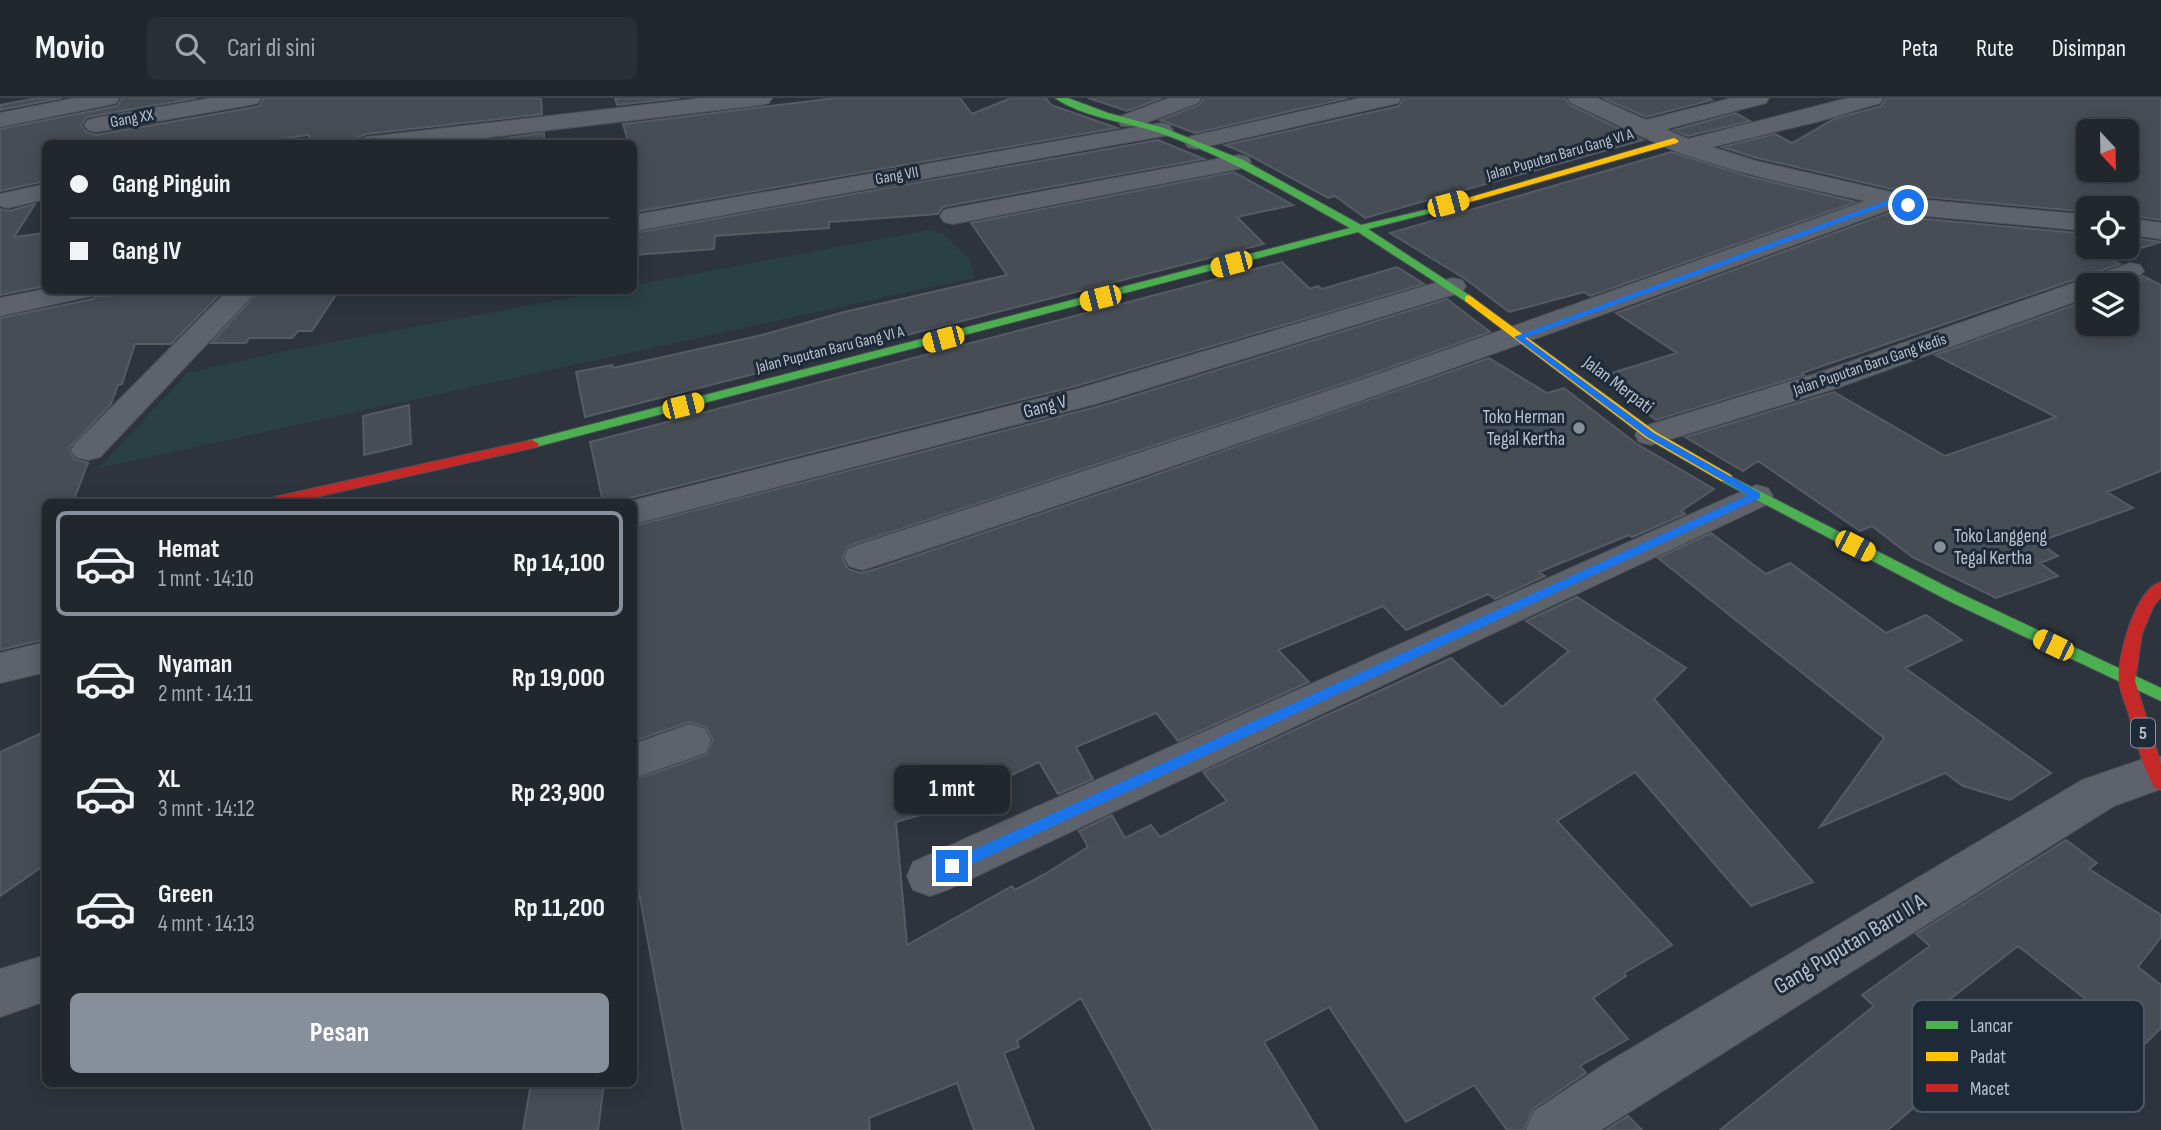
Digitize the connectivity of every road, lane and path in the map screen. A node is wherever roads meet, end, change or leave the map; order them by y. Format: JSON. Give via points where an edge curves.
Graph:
{"nodes":[{"id":1,"x":17,"y":98,"type":"edge"},
{"id":2,"x":108,"y":98,"type":"edge"},
{"id":3,"x":250,"y":98,"type":"edge"},
{"id":4,"x":761,"y":98,"type":"edge"},
{"id":5,"x":1060,"y":98,"type":"edge"},
{"id":6,"x":1190,"y":98,"type":"edge"},
{"id":7,"x":1390,"y":98,"type":"edge"},
{"id":8,"x":1579,"y":98,"type":"edge"},
{"id":9,"x":1758,"y":98,"type":"edge"},
{"id":10,"x":1872,"y":98,"type":"edge"},
{"id":11,"x":0,"y":101,"type":"edge"},
{"id":12,"x":0,"y":120,"type":"edge"},
{"id":13,"x":1129,"y":121,"type":"junction"},
{"id":14,"x":96,"y":125,"type":"dead end"},
{"id":15,"x":1642,"y":128,"type":"junction"},
{"id":16,"x":1161,"y":130,"type":"junction"},
{"id":17,"x":401,"y":140,"type":"edge"},
{"id":18,"x":1196,"y":142,"type":"junction"},
{"id":19,"x":1680,"y":144,"type":"junction"},
{"id":20,"x":1239,"y":162,"type":"junction"},
{"id":21,"x":42,"y":192,"type":"edge"},
{"id":22,"x":8,"y":200,"type":"dead end"},
{"id":23,"x":1890,"y":201,"type":"junction"},
{"id":24,"x":953,"y":216,"type":"dead end"},
{"id":25,"x":637,"y":222,"type":"edge"},
{"id":26,"x":2076,"y":222,"type":"edge"},
{"id":27,"x":2139,"y":228,"type":"edge"},
{"id":28,"x":1362,"y":230,"type":"junction"},
{"id":29,"x":2161,"y":231,"type":"edge"},
{"id":30,"x":2130,"y":271,"type":"dead end"},
{"id":31,"x":2125,"y":273,"type":"edge"},
{"id":32,"x":1452,"y":286,"type":"junction"},
{"id":33,"x":2076,"y":291,"type":"edge"},
{"id":34,"x":63,"y":294,"type":"edge"},
{"id":35,"x":240,"y":294,"type":"edge"},
{"id":36,"x":0,"y":307,"type":"edge"},
{"id":37,"x":1518,"y":337,"type":"junction"},
{"id":38,"x":1651,"y":435,"type":"junction"},
{"id":39,"x":88,"y":450,"type":"dead end"},
{"id":40,"x":1756,"y":496,"type":"junction"},
{"id":41,"x":288,"y":499,"type":"edge"},
{"id":42,"x":637,"y":511,"type":"edge"},
{"id":43,"x":862,"y":557,"type":"dead end"},
{"id":44,"x":2161,"y":587,"type":"edge"},
{"id":45,"x":42,"y":658,"type":"edge"},
{"id":46,"x":0,"y":668,"type":"edge"},
{"id":47,"x":2127,"y":681,"type":"junction"},
{"id":48,"x":2161,"y":695,"type":"edge"},
{"id":49,"x":691,"y":741,"type":"dead end"},
{"id":50,"x":637,"y":760,"type":"edge"},
{"id":51,"x":2158,"y":778,"type":"edge"},
{"id":52,"x":930,"y":876,"type":"dead end"},
{"id":53,"x":42,"y":979,"type":"edge"},
{"id":54,"x":0,"y":993,"type":"edge"},
{"id":55,"x":1553,"y":1130,"type":"edge"}],
"edges":[{"from":1,"to":11,"type":"street"},
{"from":2,"to":12,"type":"street"},
{"from":3,"to":14,"type":"street","name":"Gang XX"},
{"from":4,"to":17,"type":"street"},
{"from":5,"to":13,"type":"main road","name":"Jalan Merpati"},
{"from":6,"to":13,"type":"street"},
{"from":7,"to":18,"type":"street"},
{"from":8,"to":15,"type":"street"},
{"from":9,"to":15,"type":"street"},
{"from":10,"to":19,"type":"street","via":[[1812,116]]},
{"from":13,"to":16,"type":"main road","name":"Jalan Merpati"},
{"from":15,"to":19,"type":"street"},
{"from":16,"to":18,"type":"main road","name":"Jalan Merpati"},
{"from":16,"to":25,"type":"street","name":"Gang VII"},
{"from":18,"to":20,"type":"main road","name":"Jalan Merpati"},
{"from":19,"to":23,"type":"street","via":[[1749,167]]},
{"from":19,"to":28,"type":"main road","name":"Jalan Puputan Baru Gang VI A"},
{"from":20,"to":24,"type":"street"},
{"from":20,"to":28,"type":"main road","name":"Jalan Merpati"},
{"from":21,"to":22,"type":"street"},
{"from":23,"to":26,"type":"street","via":[[1966,214]]},
{"from":23,"to":37,"type":"street"},
{"from":27,"to":29,"type":"street"},
{"from":28,"to":32,"type":"main road","name":"Jalan Merpati"},
{"from":28,"to":41,"type":"main road","name":"Jalan Puputan Baru Gang VI A","via":[[490,455]]},
{"from":30,"to":31,"type":"street"},
{"from":32,"to":37,"type":"main road","name":"Jalan Merpati"},
{"from":32,"to":42,"type":"street","name":"Gang V","via":[[1088,396]]},
{"from":33,"to":38,"type":"street","name":"Jalan Puputan Baru Gang Kedis","via":[[1826,381]]},
{"from":34,"to":36,"type":"street"},
{"from":35,"to":39,"type":"street"},
{"from":37,"to":38,"type":"main road","name":"Jalan Merpati"},
{"from":37,"to":43,"type":"street"},
{"from":38,"to":40,"type":"main road","name":"Jalan Merpati"},
{"from":40,"to":47,"type":"main road","name":"Jalan Merpati"},
{"from":40,"to":52,"type":"street"},
{"from":44,"to":47,"type":"main road","number":"5","via":[[2146,605],[2134,634]]},
{"from":45,"to":46,"type":"street"},
{"from":47,"to":48,"type":"main road","name":"Jalan Merpati"},
{"from":47,"to":51,"type":"main road","number":"5"},
{"from":49,"to":50,"type":"street"},
{"from":51,"to":55,"type":"street","name":"Gang Puputan Baru II A","via":[[2098,793]]},
{"from":53,"to":54,"type":"street"}]}
